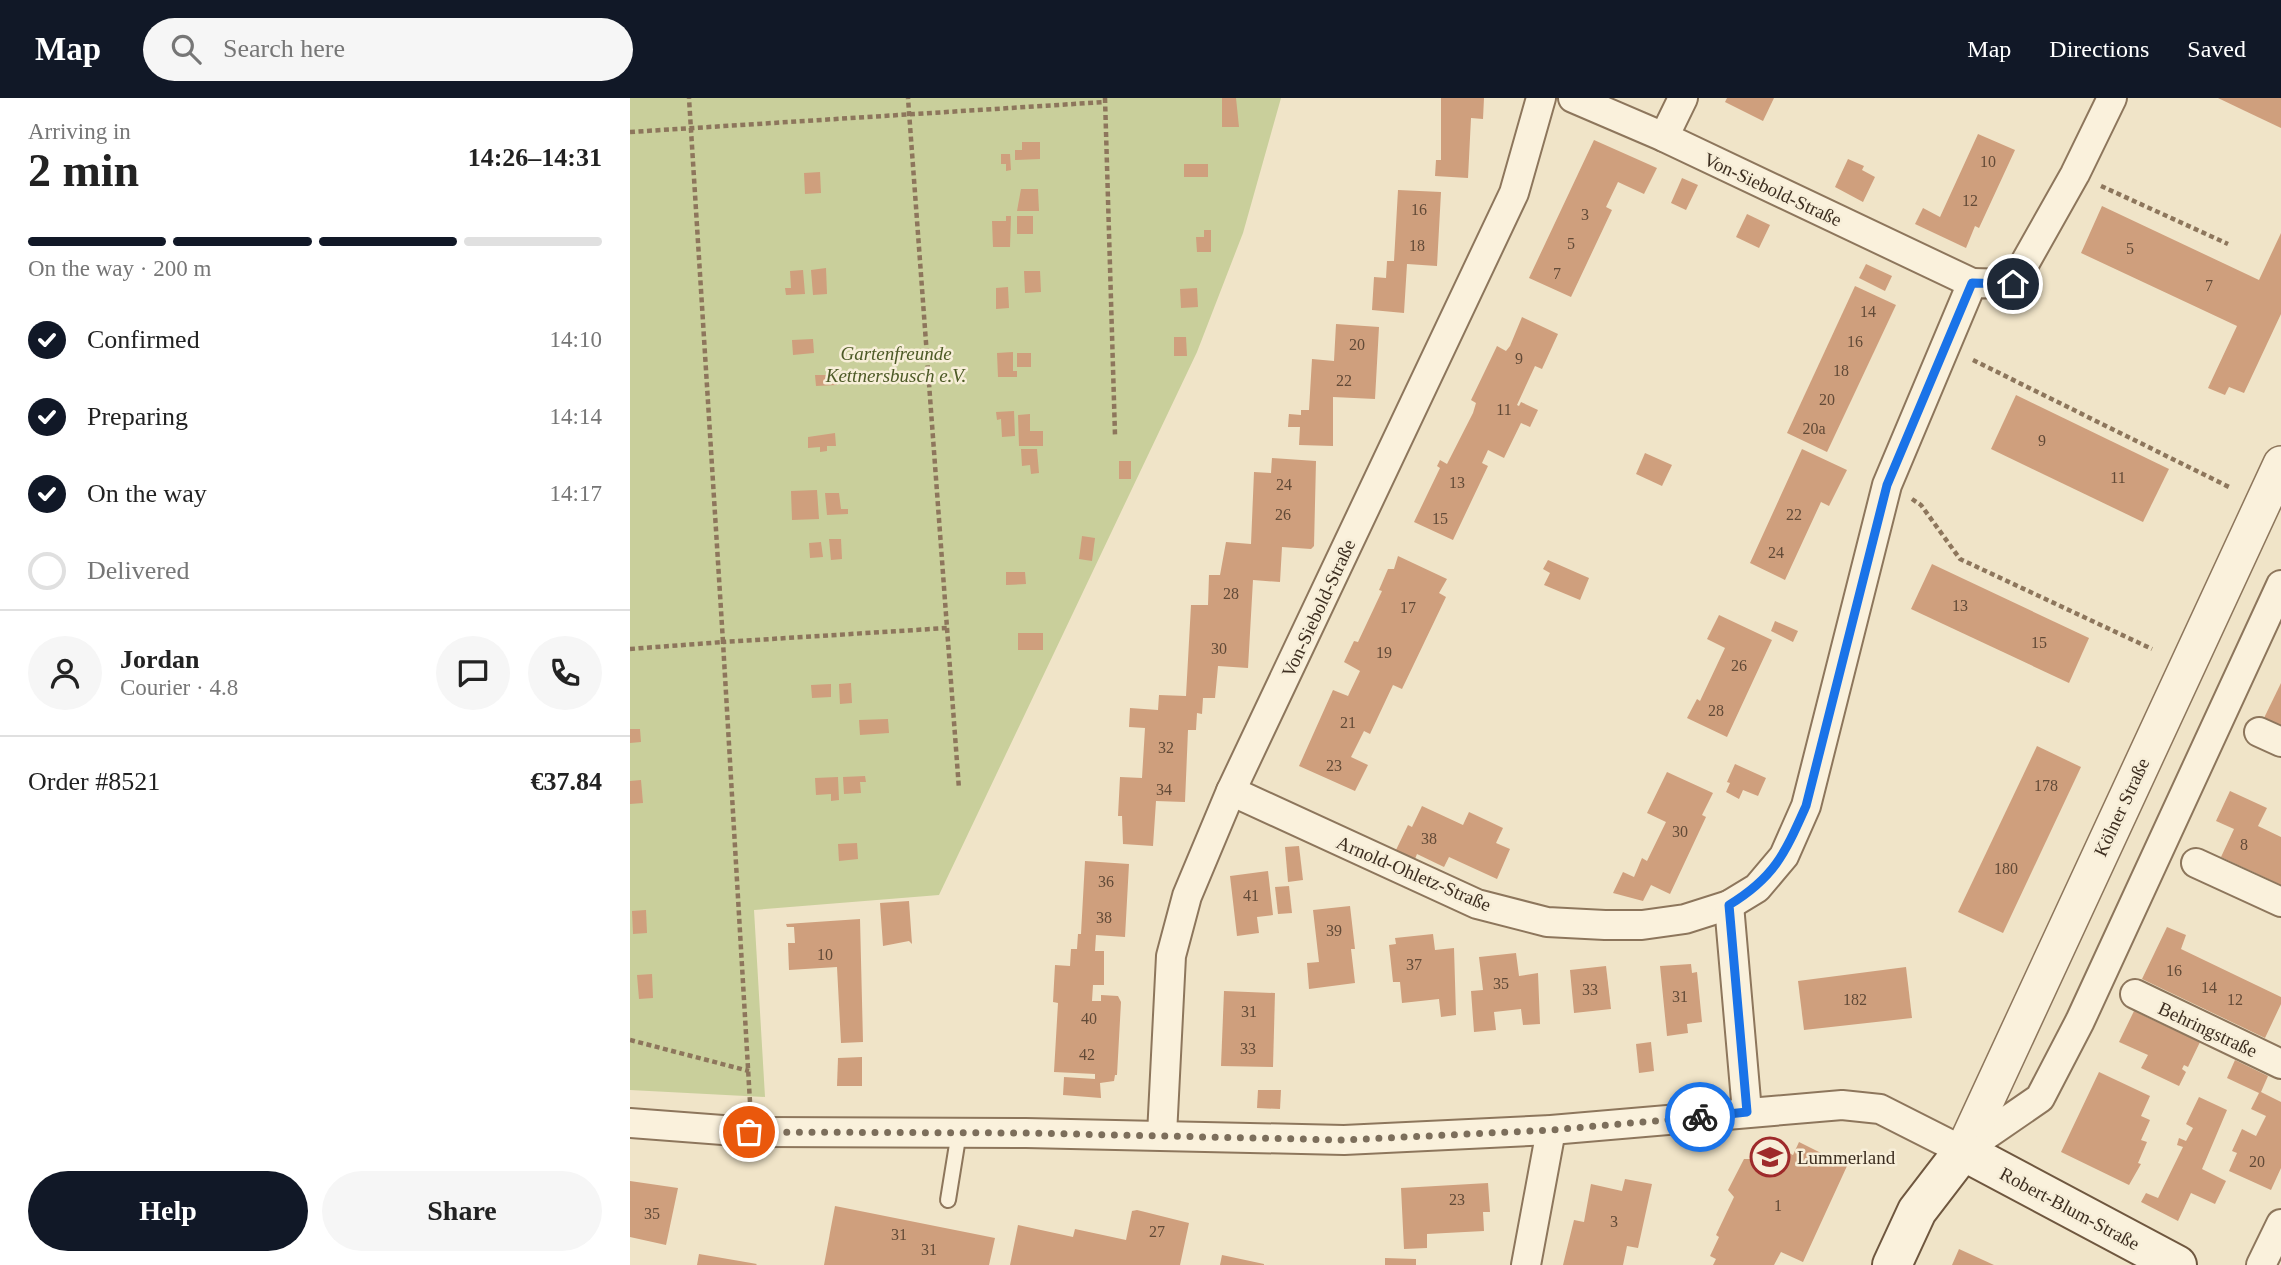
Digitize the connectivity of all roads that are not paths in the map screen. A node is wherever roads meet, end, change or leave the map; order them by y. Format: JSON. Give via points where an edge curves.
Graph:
{"nodes":[{"id":1,"x":1541,"y":98,"type":"edge"},
{"id":2,"x":1573,"y":98,"type":"edge"},
{"id":3,"x":1682,"y":98,"type":"edge"},
{"id":4,"x":2112,"y":98,"type":"edge"},
{"id":5,"x":1664,"y":137,"type":"junction"},
{"id":6,"x":1972,"y":283,"type":"junction"},
{"id":7,"x":2281,"y":464,"type":"edge"},
{"id":8,"x":2281,"y":585,"type":"edge"},
{"id":9,"x":1231,"y":791,"type":"junction"},
{"id":10,"x":2196,"y":863,"type":"dead end"},
{"id":11,"x":2281,"y":902,"type":"edge"},
{"id":12,"x":1729,"y":905,"type":"junction"},
{"id":13,"x":2135,"y":994,"type":"dead end"},
{"id":14,"x":2281,"y":1064,"type":"edge"},
{"id":15,"x":1747,"y":1112,"type":"junction"},
{"id":16,"x":630,"y":1123,"type":"edge"},
{"id":17,"x":1551,"y":1130,"type":"junction"},
{"id":18,"x":959,"y":1132,"type":"junction"},
{"id":19,"x":1162,"y":1135,"type":"junction"},
{"id":20,"x":1963,"y":1151,"type":"junction"},
{"id":21,"x":948,"y":1200,"type":"dead end"},
{"id":22,"x":2281,"y":1224,"type":"edge"},
{"id":23,"x":1526,"y":1265,"type":"edge"},
{"id":24,"x":1892,"y":1265,"type":"edge"},
{"id":25,"x":1921,"y":1265,"type":"edge"},
{"id":26,"x":2177,"y":1265,"type":"edge"},
{"id":27,"x":2261,"y":1265,"type":"edge"}],
"edges":[{"from":1,"to":9,"type":"street","name":"Von-Siebold-Straße","via":[[1514,193]]},
{"from":2,"to":5,"type":"street","name":"Von-Siebold-Straße"},
{"from":3,"to":5,"type":"street"},
{"from":4,"to":6,"type":"street","via":[[2013,284]]},
{"from":5,"to":6,"type":"street","name":"Von-Siebold-Straße"},
{"from":6,"to":12,"type":"street","name":"Arnold-Ohletz-Straße","via":[[1887,485],[1806,806],[1784,856],[1757,888]]},
{"from":7,"to":20,"type":"street","name":"Kölner Straße"},
{"from":8,"to":20,"type":"street","via":[[2040,1098]]},
{"from":9,"to":12,"type":"street","name":"Arnold-Ohletz-Straße","via":[[1477,904],[1547,922],[1642,925],[1685,919]]},
{"from":9,"to":19,"type":"street","name":"Von-Siebold-Straße","via":[[1187,896],[1171,956]]},
{"from":10,"to":11,"type":"street"},
{"from":12,"to":15,"type":"street"},
{"from":13,"to":14,"type":"street","name":"Behringstraße"},
{"from":15,"to":17,"type":"street"},
{"from":15,"to":20,"type":"street","via":[[1842,1105],[1880,1109]]},
{"from":16,"to":18,"type":"street","via":[[749,1132]]},
{"from":17,"to":19,"type":"street","via":[[1344,1140]]},
{"from":17,"to":23,"type":"street"},
{"from":18,"to":19,"type":"street"},
{"from":18,"to":21,"type":"lane"},
{"from":20,"to":24,"type":"main road","via":[[1917,1211]]},
{"from":20,"to":25,"type":"main road","name":"Kölner Straße"},
{"from":20,"to":26,"type":"main road","name":"Robert-Blum-Straße"},
{"from":22,"to":27,"type":"street"}]}
